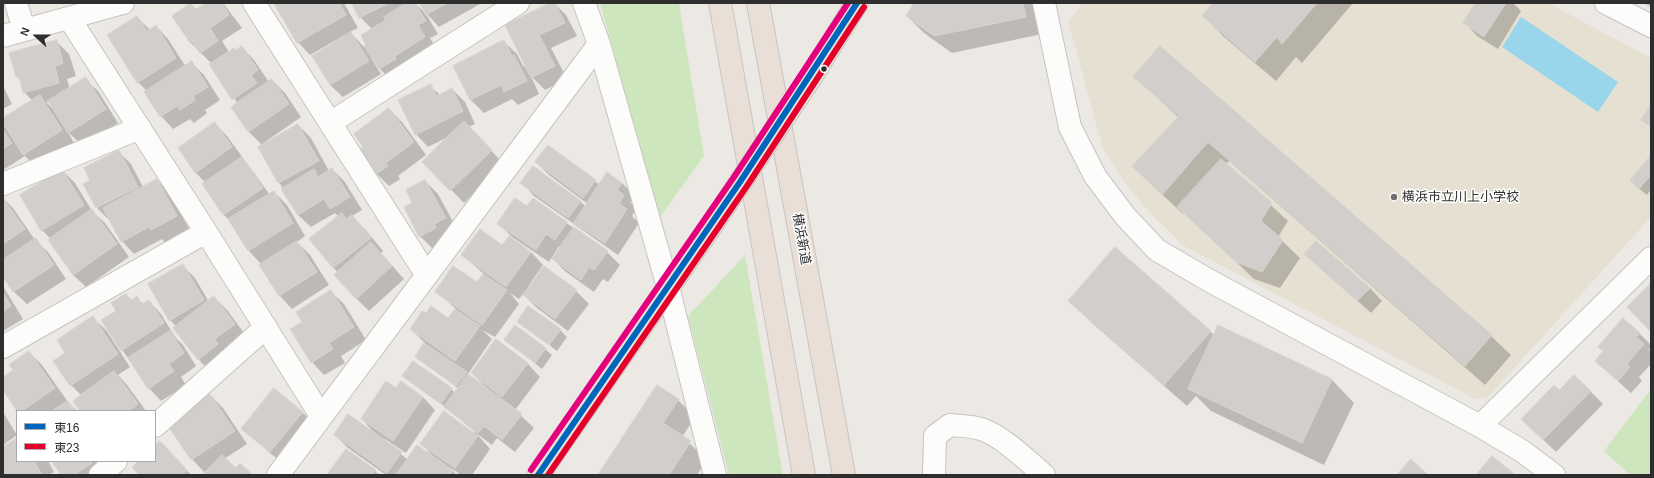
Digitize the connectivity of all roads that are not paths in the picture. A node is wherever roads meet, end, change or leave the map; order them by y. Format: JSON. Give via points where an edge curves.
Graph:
{"nodes":[{"id":1,"x":16,"y":3,"type":"edge"},
{"id":2,"x":122,"y":3,"type":"edge"},
{"id":3,"x":254,"y":3,"type":"edge"},
{"id":4,"x":518,"y":3,"type":"edge"},
{"id":5,"x":584,"y":3,"type":"edge"},
{"id":6,"x":720,"y":3,"type":"edge"},
{"id":7,"x":758,"y":3,"type":"edge"},
{"id":8,"x":857,"y":3,"type":"edge"},
{"id":9,"x":1044,"y":3,"type":"edge"},
{"id":10,"x":1606,"y":3,"type":"edge"},
{"id":11,"x":69,"y":18,"type":"junction"},
{"id":12,"x":1651,"y":26,"type":"edge"},
{"id":13,"x":24,"y":30,"type":"junction"},
{"id":14,"x":3,"y":36,"type":"edge"},
{"id":15,"x":598,"y":44,"type":"junction"},
{"id":16,"x":330,"y":123,"type":"junction"},
{"id":17,"x":140,"y":128,"type":"junction"},
{"id":18,"x":3,"y":184,"type":"edge"},
{"id":19,"x":206,"y":232,"type":"junction"},
{"id":20,"x":1651,"y":258,"type":"edge"},
{"id":21,"x":426,"y":274,"type":"junction"},
{"id":22,"x":668,"y":287,"type":"junction"},
{"id":23,"x":266,"y":327,"type":"junction"},
{"id":24,"x":3,"y":347,"type":"edge"},
{"id":25,"x":321,"y":416,"type":"junction"},
{"id":26,"x":156,"y":425,"type":"edge"},
{"id":27,"x":1480,"y":426,"type":"junction"},
{"id":28,"x":115,"y":462,"type":"edge"},
{"id":29,"x":100,"y":475,"type":"edge"},
{"id":30,"x":278,"y":475,"type":"edge"},
{"id":31,"x":538,"y":475,"type":"edge"},
{"id":32,"x":715,"y":475,"type":"edge"},
{"id":33,"x":804,"y":475,"type":"edge"},
{"id":34,"x":844,"y":475,"type":"edge"},
{"id":35,"x":934,"y":475,"type":"edge"},
{"id":36,"x":1044,"y":475,"type":"edge"},
{"id":37,"x":1554,"y":475,"type":"edge"}],
"edges":[{"from":1,"to":13,"type":"street"},
{"from":2,"to":11,"type":"street"},
{"from":3,"to":16,"type":"street"},
{"from":4,"to":16,"type":"street"},
{"from":5,"to":15,"type":"street"},
{"from":6,"to":33,"type":"highway"},
{"from":7,"to":34,"type":"highway","name":"横浜新道"},
{"from":8,"to":22,"type":"main road","bridge":true,"via":[[813,74]]},
{"from":9,"to":27,"type":"street","via":[[1070,126],[1094,176],[1125,216],[1157,250],[1217,285]]},
{"from":10,"to":12,"type":"street"},
{"from":11,"to":13,"type":"street"},
{"from":11,"to":17,"type":"street"},
{"from":13,"to":14,"type":"street"},
{"from":15,"to":21,"type":"street"},
{"from":15,"to":22,"type":"street"},
{"from":16,"to":21,"type":"street"},
{"from":17,"to":18,"type":"street"},
{"from":17,"to":19,"type":"street"},
{"from":19,"to":23,"type":"street"},
{"from":19,"to":24,"type":"street"},
{"from":20,"to":27,"type":"street"},
{"from":21,"to":25,"type":"street"},
{"from":22,"to":31,"type":"main road"},
{"from":22,"to":32,"type":"street"},
{"from":23,"to":25,"type":"street"},
{"from":23,"to":26,"type":"street"},
{"from":25,"to":30,"type":"street"},
{"from":27,"to":37,"type":"street","via":[[1522,451]]},
{"from":28,"to":29,"type":"street"},
{"from":35,"to":36,"type":"street","via":[[935,436],[950,425],[981,429],[989,433]]}]}
